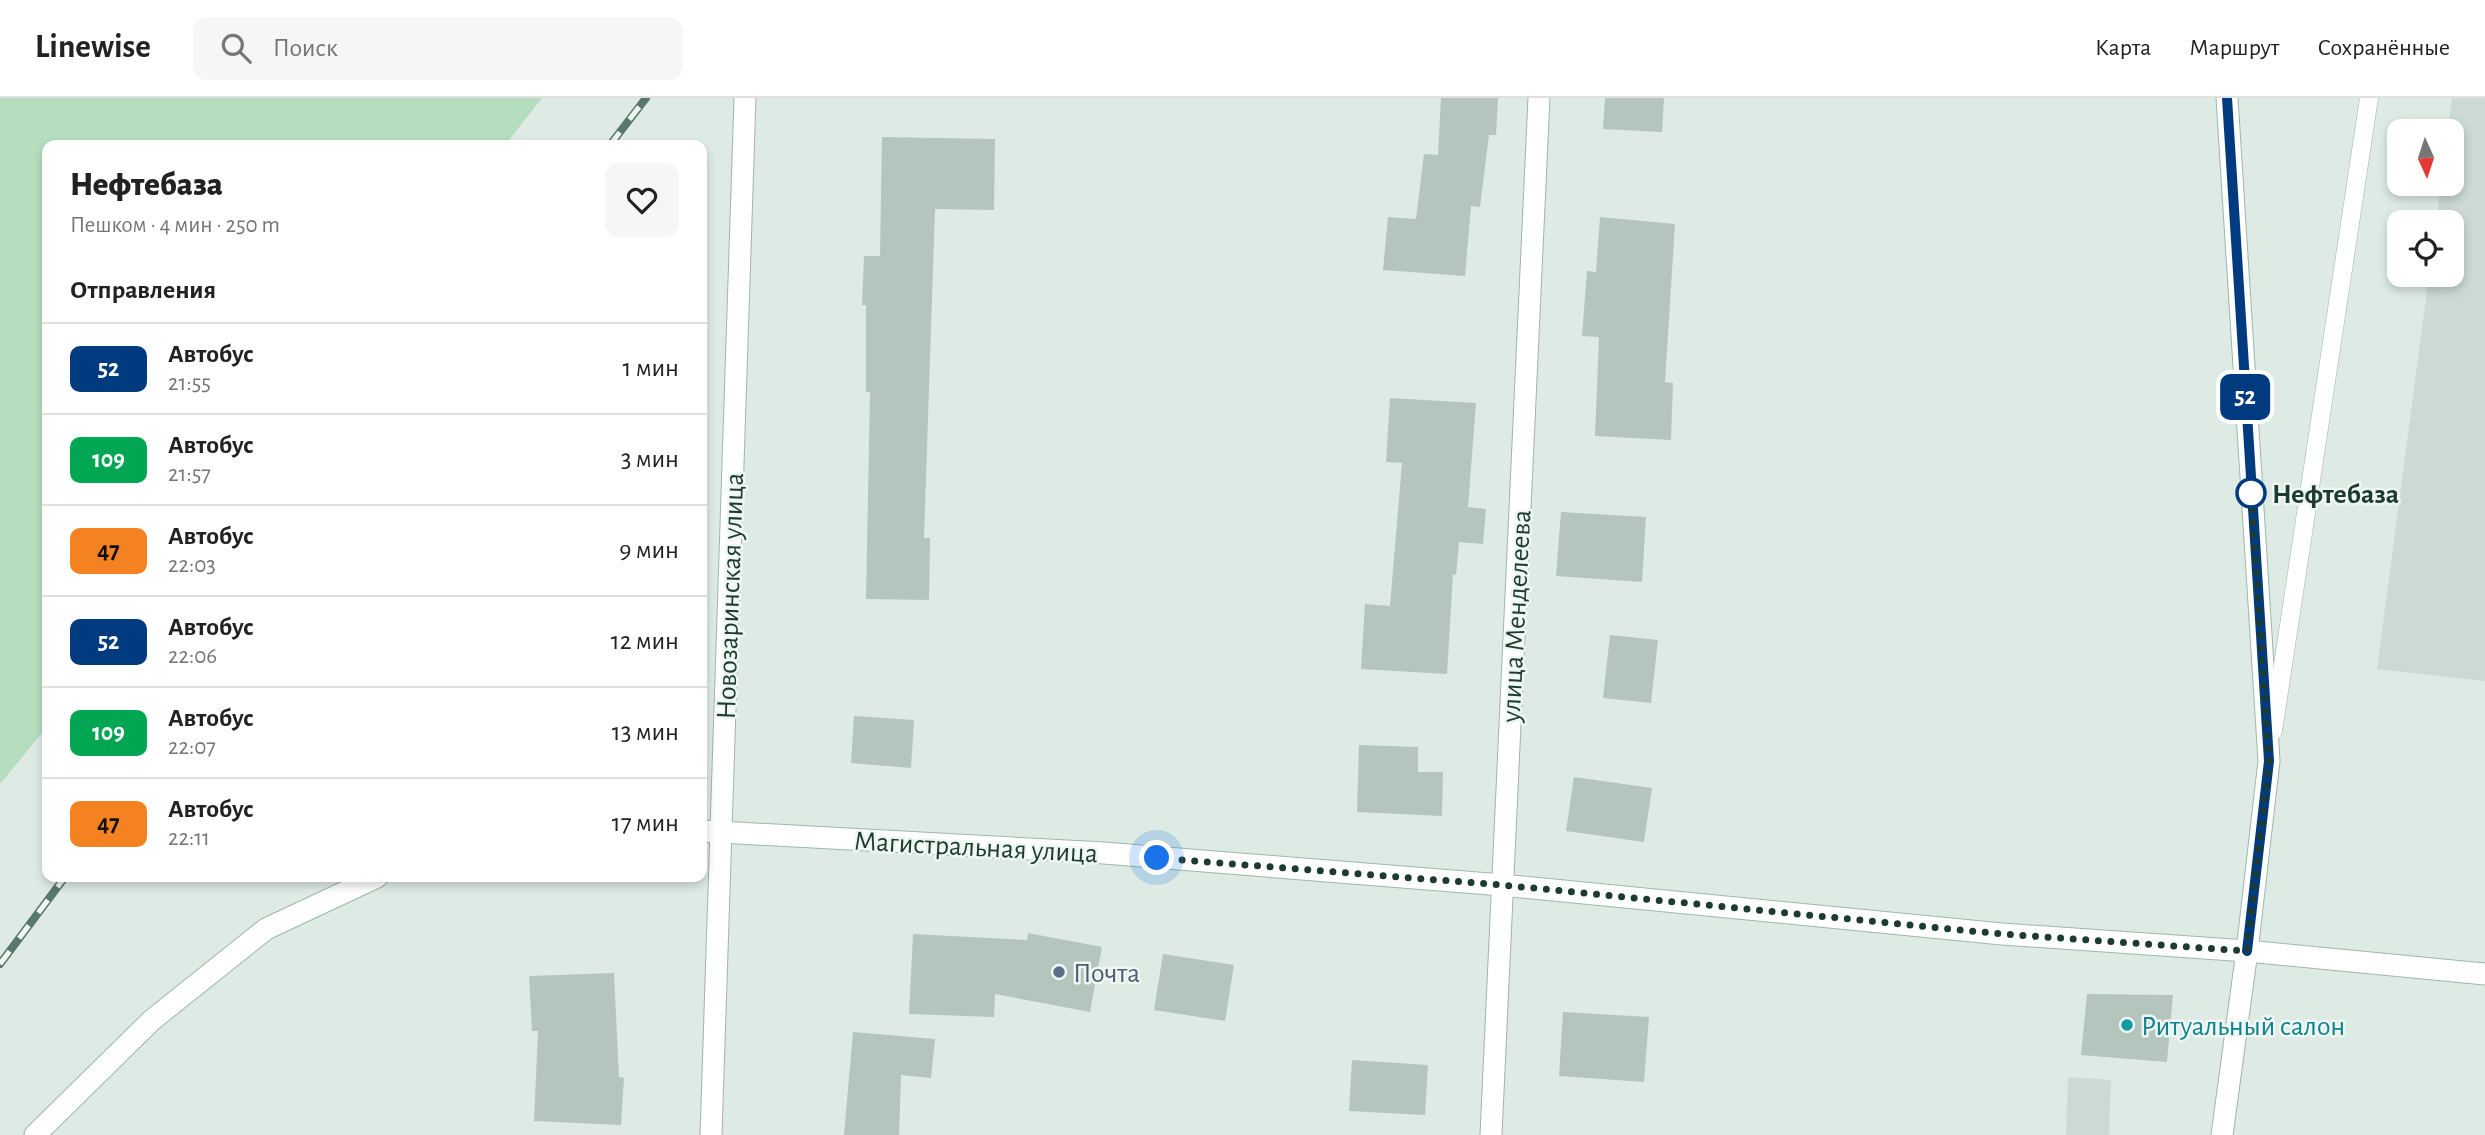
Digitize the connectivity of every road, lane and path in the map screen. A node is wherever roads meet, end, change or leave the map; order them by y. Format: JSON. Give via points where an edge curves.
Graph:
{"nodes":[{"id":1,"x":746,"y":98,"type":"edge"},
{"id":2,"x":1539,"y":98,"type":"edge"},
{"id":3,"x":2227,"y":98,"type":"edge"},
{"id":4,"x":2369,"y":98,"type":"edge"},
{"id":5,"x":2269,"y":761,"type":"junction"},
{"id":6,"x":712,"y":831,"type":"edge"},
{"id":7,"x":366,"y":882,"type":"edge"},
{"id":8,"x":1502,"y":885,"type":"junction"},
{"id":9,"x":2247,"y":951,"type":"junction"},
{"id":10,"x":2485,"y":974,"type":"edge"},
{"id":11,"x":35,"y":1135,"type":"edge"},
{"id":12,"x":711,"y":1135,"type":"edge"},
{"id":13,"x":1491,"y":1135,"type":"edge"},
{"id":14,"x":2222,"y":1135,"type":"edge"}],
"edges":[{"from":1,"to":6,"type":"main road","name":"Новозаринская улица"},
{"from":2,"to":8,"type":"main road","name":"улица Менделеева"},
{"from":3,"to":5,"type":"main road"},
{"from":4,"to":5,"type":"lane"},
{"from":5,"to":9,"type":"main road"},
{"from":6,"to":8,"type":"main road","name":"Магистральная улица","via":[[1104,853]]},
{"from":6,"to":12,"type":"main road","name":"Новозаринская улица"},
{"from":7,"to":11,"type":"main road","via":[[266,929],[152,1020]]},
{"from":8,"to":9,"type":"main road","name":"Магистральная улица","via":[[2002,934]]},
{"from":8,"to":13,"type":"main road","name":"улица Менделеева"},
{"from":9,"to":10,"type":"main road","name":"Магистральная улица"},
{"from":9,"to":14,"type":"main road"}]}
